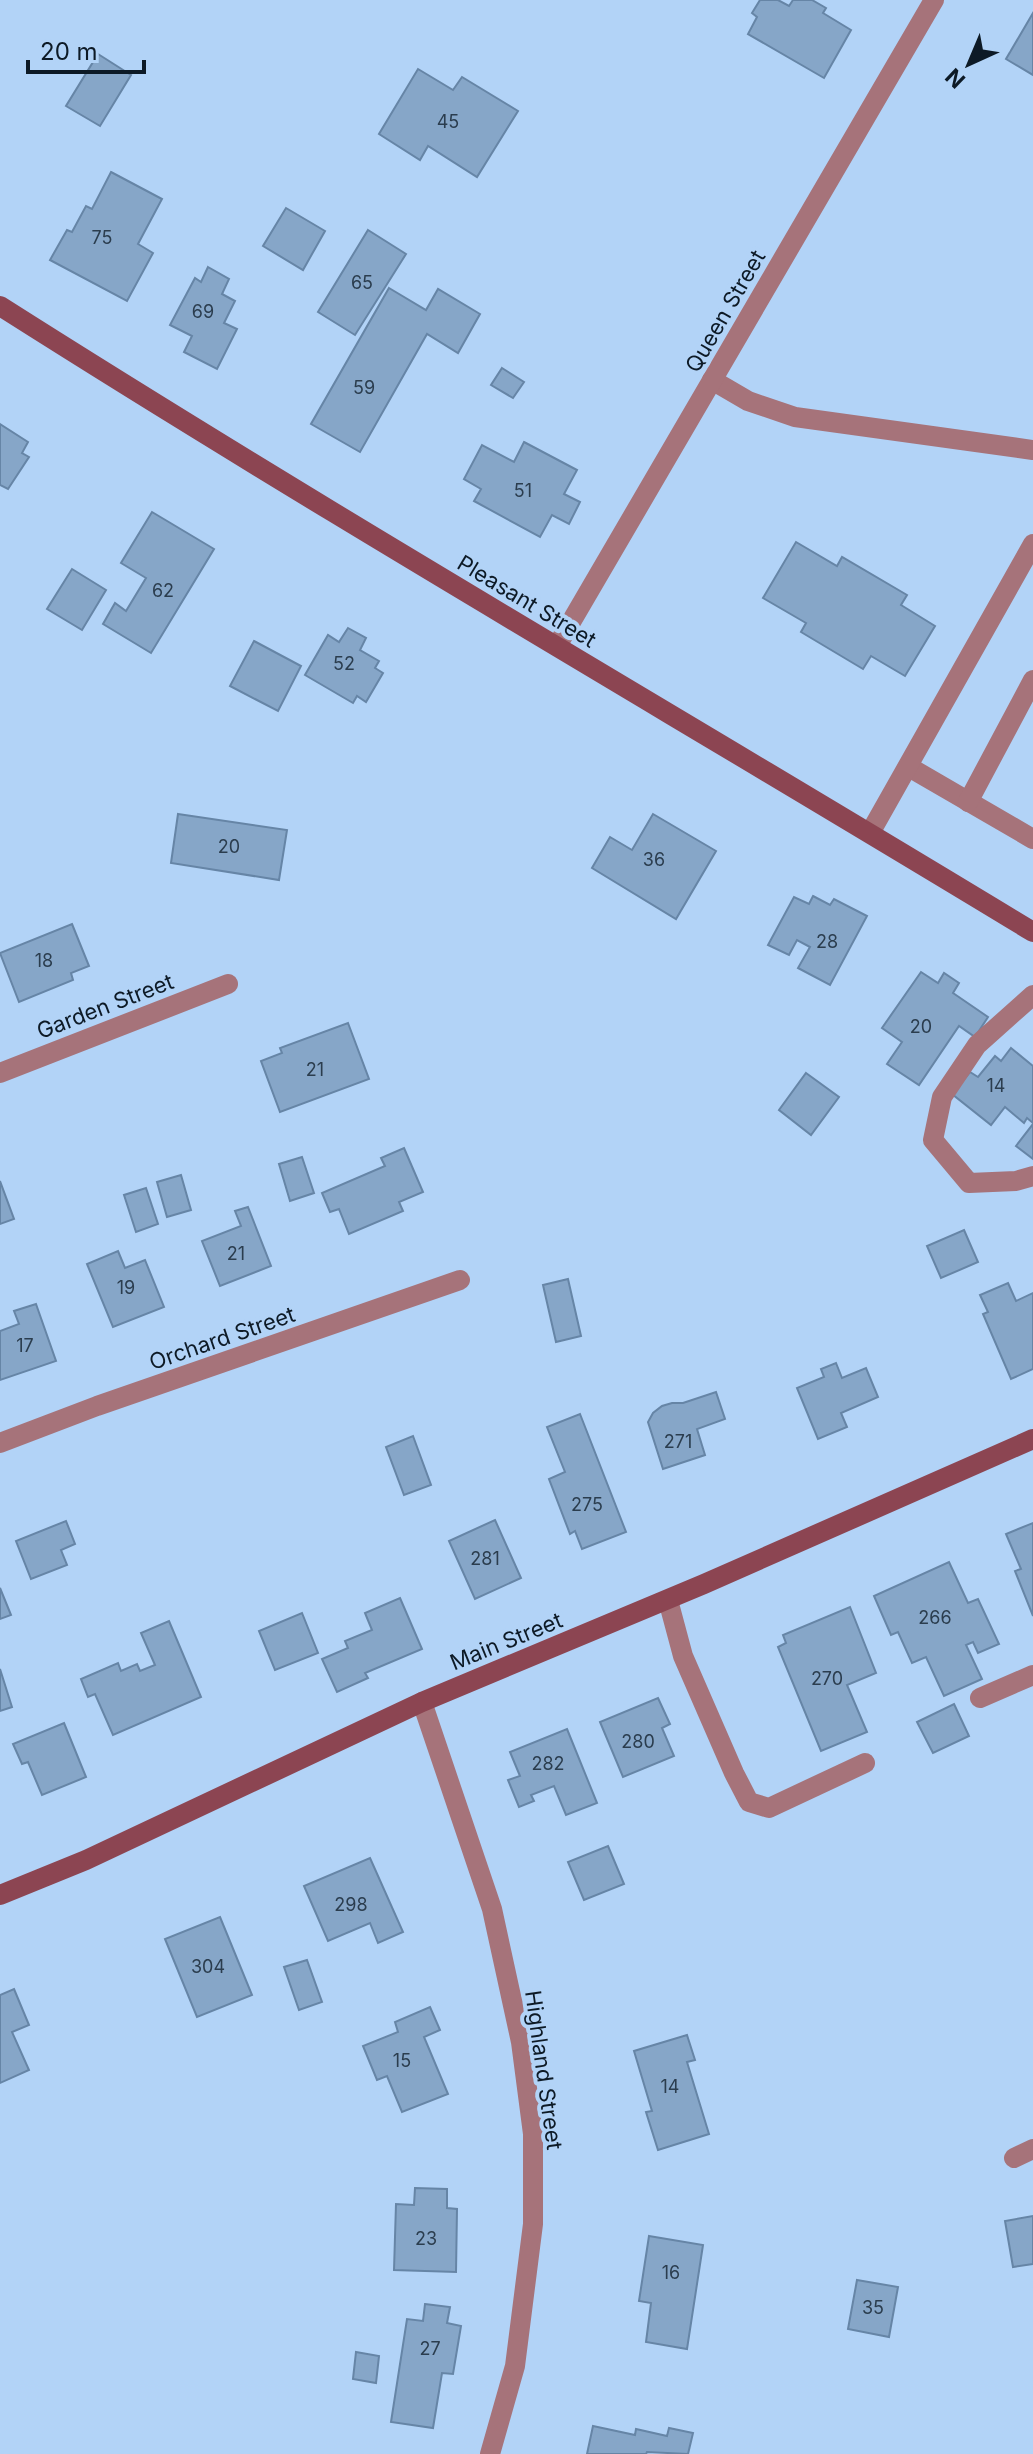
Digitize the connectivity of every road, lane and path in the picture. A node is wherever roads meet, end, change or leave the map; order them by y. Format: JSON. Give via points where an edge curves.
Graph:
{"nodes":[{"id":1,"x":934,"y":0,"type":"edge"},
{"id":2,"x":0,"y":306,"type":"edge"},
{"id":3,"x":712,"y":380,"type":"junction"},
{"id":4,"x":1033,"y":450,"type":"edge"},
{"id":5,"x":1033,"y":544,"type":"edge"},
{"id":6,"x":557,"y":646,"type":"junction"},
{"id":7,"x":1033,"y":680,"type":"edge"},
{"id":8,"x":909,"y":767,"type":"junction"},
{"id":9,"x":968,"y":802,"type":"junction"},
{"id":10,"x":870,"y":833,"type":"junction"},
{"id":11,"x":1033,"y":839,"type":"edge"},
{"id":12,"x":1033,"y":932,"type":"edge"},
{"id":13,"x":228,"y":984,"type":"dead end"},
{"id":14,"x":1033,"y":995,"type":"edge"},
{"id":15,"x":0,"y":1073,"type":"edge"},
{"id":16,"x":1033,"y":1176,"type":"edge"},
{"id":17,"x":460,"y":1280,"type":"dead end"},
{"id":18,"x":1033,"y":1439,"type":"edge"},
{"id":19,"x":0,"y":1443,"type":"edge"},
{"id":20,"x":668,"y":1600,"type":"junction"},
{"id":21,"x":1033,"y":1675,"type":"edge"},
{"id":22,"x":980,"y":1698,"type":"dead end"},
{"id":23,"x":422,"y":1702,"type":"junction"},
{"id":24,"x":865,"y":1763,"type":"dead end"},
{"id":25,"x":0,"y":1895,"type":"edge"},
{"id":26,"x":1033,"y":2149,"type":"edge"},
{"id":27,"x":1014,"y":2158,"type":"dead end"},
{"id":28,"x":490,"y":2454,"type":"edge"}],
"edges":[{"from":1,"to":3,"type":"street","name":"Queen Street"},
{"from":2,"to":6,"type":"street","name":"Pleasant Street"},
{"from":3,"to":4,"type":"street","via":[[748,401],[795,417]]},
{"from":3,"to":6,"type":"street","name":"Queen Street"},
{"from":5,"to":8,"type":"street"},
{"from":6,"to":10,"type":"street","name":"Pleasant Street"},
{"from":7,"to":9,"type":"street"},
{"from":8,"to":9,"type":"street"},
{"from":8,"to":10,"type":"street"},
{"from":9,"to":11,"type":"street"},
{"from":10,"to":12,"type":"street","name":"Pleasant Street"},
{"from":13,"to":15,"type":"street","name":"Garden Street"},
{"from":14,"to":16,"type":"street","via":[[977,1045],[942,1097],[933,1140],[969,1183]]},
{"from":17,"to":19,"type":"street","name":"Orchard Street"},
{"from":18,"to":20,"type":"street","name":"Main Street"},
{"from":20,"to":23,"type":"street","name":"Main Street"},
{"from":20,"to":24,"type":"street","via":[[683,1656],[749,1802],[769,1808]]},
{"from":21,"to":22,"type":"street"},
{"from":23,"to":25,"type":"street","name":"Main Street"},
{"from":23,"to":28,"type":"street","name":"Highland Street","via":[[492,1909],[521,2042],[533,2134],[533,2224],[515,2366]]},
{"from":26,"to":27,"type":"street"}]}
